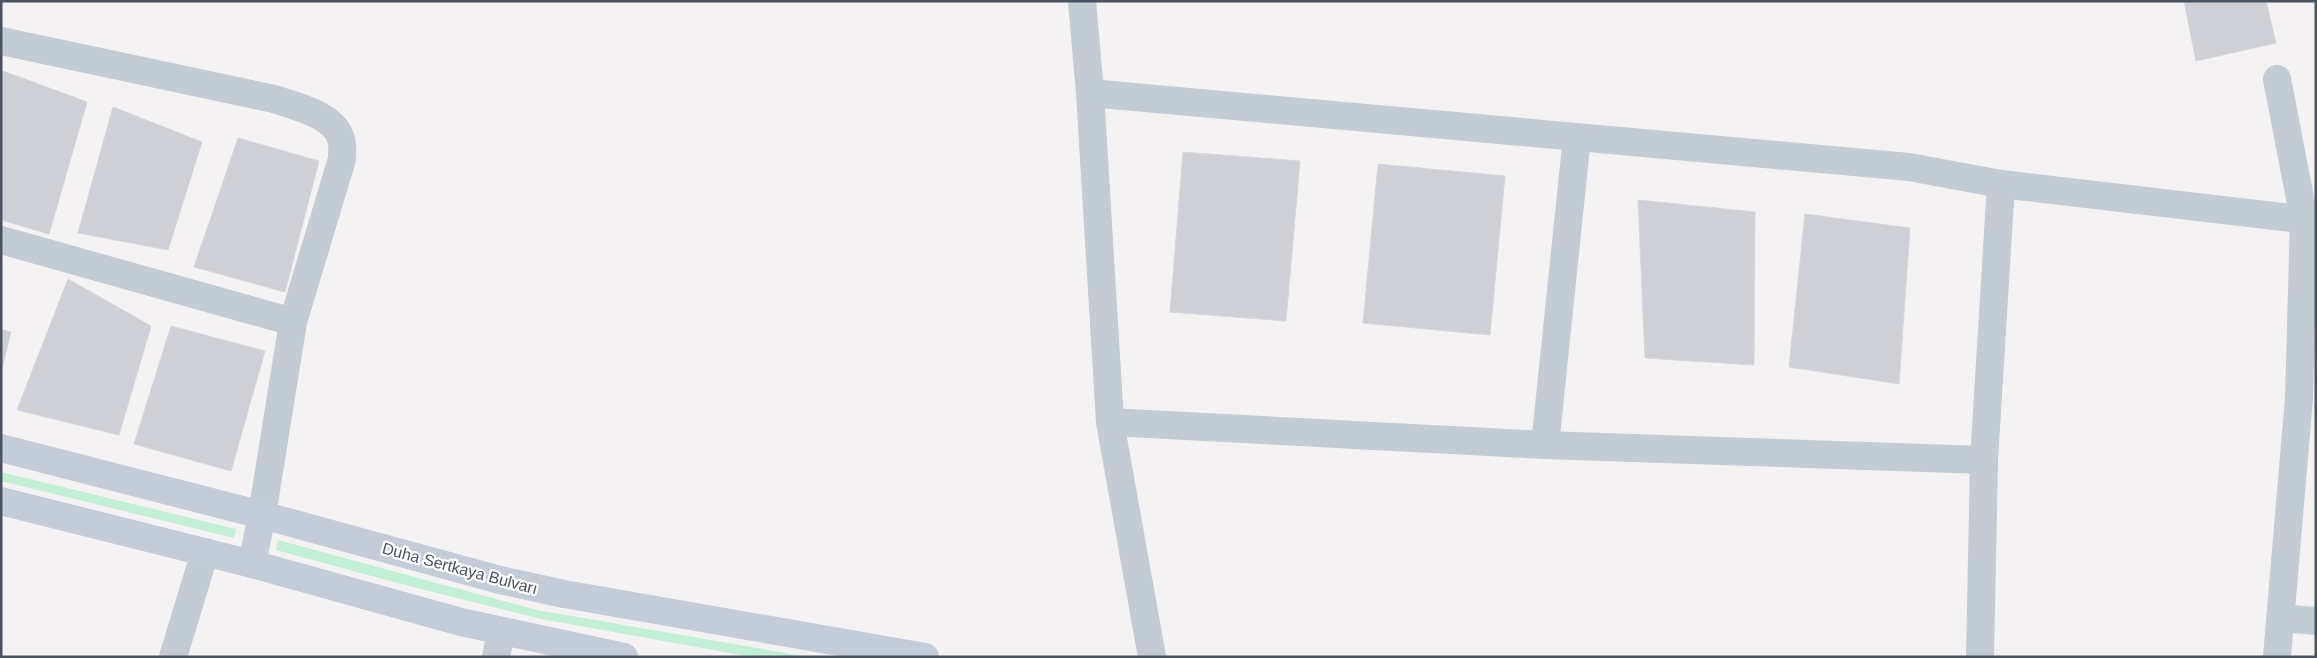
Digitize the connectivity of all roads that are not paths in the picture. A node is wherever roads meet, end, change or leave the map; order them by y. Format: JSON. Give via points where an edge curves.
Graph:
{"nodes":[{"id":1,"x":1082,"y":1,"type":"edge"},
{"id":2,"x":1,"y":41,"type":"edge"},
{"id":3,"x":2277,"y":79,"type":"dead end"},
{"id":4,"x":1090,"y":92,"type":"junction"},
{"id":5,"x":1577,"y":137,"type":"junction"},
{"id":6,"x":2001,"y":184,"type":"junction"},
{"id":7,"x":2310,"y":220,"type":"edge"},
{"id":8,"x":1,"y":240,"type":"edge"},
{"id":9,"x":293,"y":322,"type":"junction"},
{"id":10,"x":2308,"y":399,"type":"edge"},
{"id":11,"x":1110,"y":422,"type":"junction"},
{"id":12,"x":1545,"y":445,"type":"junction"},
{"id":13,"x":1,"y":448,"type":"edge"},
{"id":14,"x":1984,"y":460,"type":"junction"},
{"id":15,"x":1,"y":501,"type":"edge"},
{"id":16,"x":262,"y":515,"type":"junction"},
{"id":17,"x":205,"y":552,"type":"junction"},
{"id":18,"x":252,"y":564,"type":"junction"},
{"id":19,"x":2281,"y":618,"type":"junction"},
{"id":20,"x":2316,"y":621,"type":"edge"},
{"id":21,"x":498,"y":644,"type":"edge"},
{"id":22,"x":870,"y":652,"type":"edge"},
{"id":23,"x":173,"y":657,"type":"edge"},
{"id":24,"x":624,"y":657,"type":"edge"},
{"id":25,"x":925,"y":657,"type":"edge"},
{"id":26,"x":1152,"y":657,"type":"edge"},
{"id":27,"x":1980,"y":657,"type":"edge"},
{"id":28,"x":2277,"y":657,"type":"edge"}],
"edges":[{"from":1,"to":4,"type":"street"},
{"from":2,"to":9,"type":"street","via":[[274,99],[330,123],[341,138],[342,159]]},
{"from":3,"to":7,"type":"street"},
{"from":4,"to":5,"type":"street"},
{"from":4,"to":11,"type":"street"},
{"from":5,"to":6,"type":"street","via":[[1909,167]]},
{"from":5,"to":12,"type":"street"},
{"from":6,"to":7,"type":"street"},
{"from":6,"to":14,"type":"street"},
{"from":7,"to":10,"type":"street"},
{"from":8,"to":9,"type":"street"},
{"from":9,"to":16,"type":"street"},
{"from":10,"to":19,"type":"street"},
{"from":11,"to":12,"type":"street"},
{"from":11,"to":26,"type":"street"},
{"from":12,"to":14,"type":"street"},
{"from":13,"to":16,"type":"main road","name":"Duha Sertkaya Bulvarı"},
{"from":14,"to":27,"type":"street"},
{"from":15,"to":17,"type":"main road"},
{"from":16,"to":18,"type":"main road"},
{"from":16,"to":22,"type":"main road","name":"Duha Sertkaya Bulvarı","via":[[500,580]]},
{"from":17,"to":18,"type":"main road"},
{"from":17,"to":23,"type":"street"},
{"from":18,"to":21,"type":"main road"},
{"from":19,"to":20,"type":"street"},
{"from":19,"to":28,"type":"street"},
{"from":21,"to":24,"type":"main road"},
{"from":22,"to":25,"type":"main road","name":"Duha Sertkaya Bulvarı"}]}
